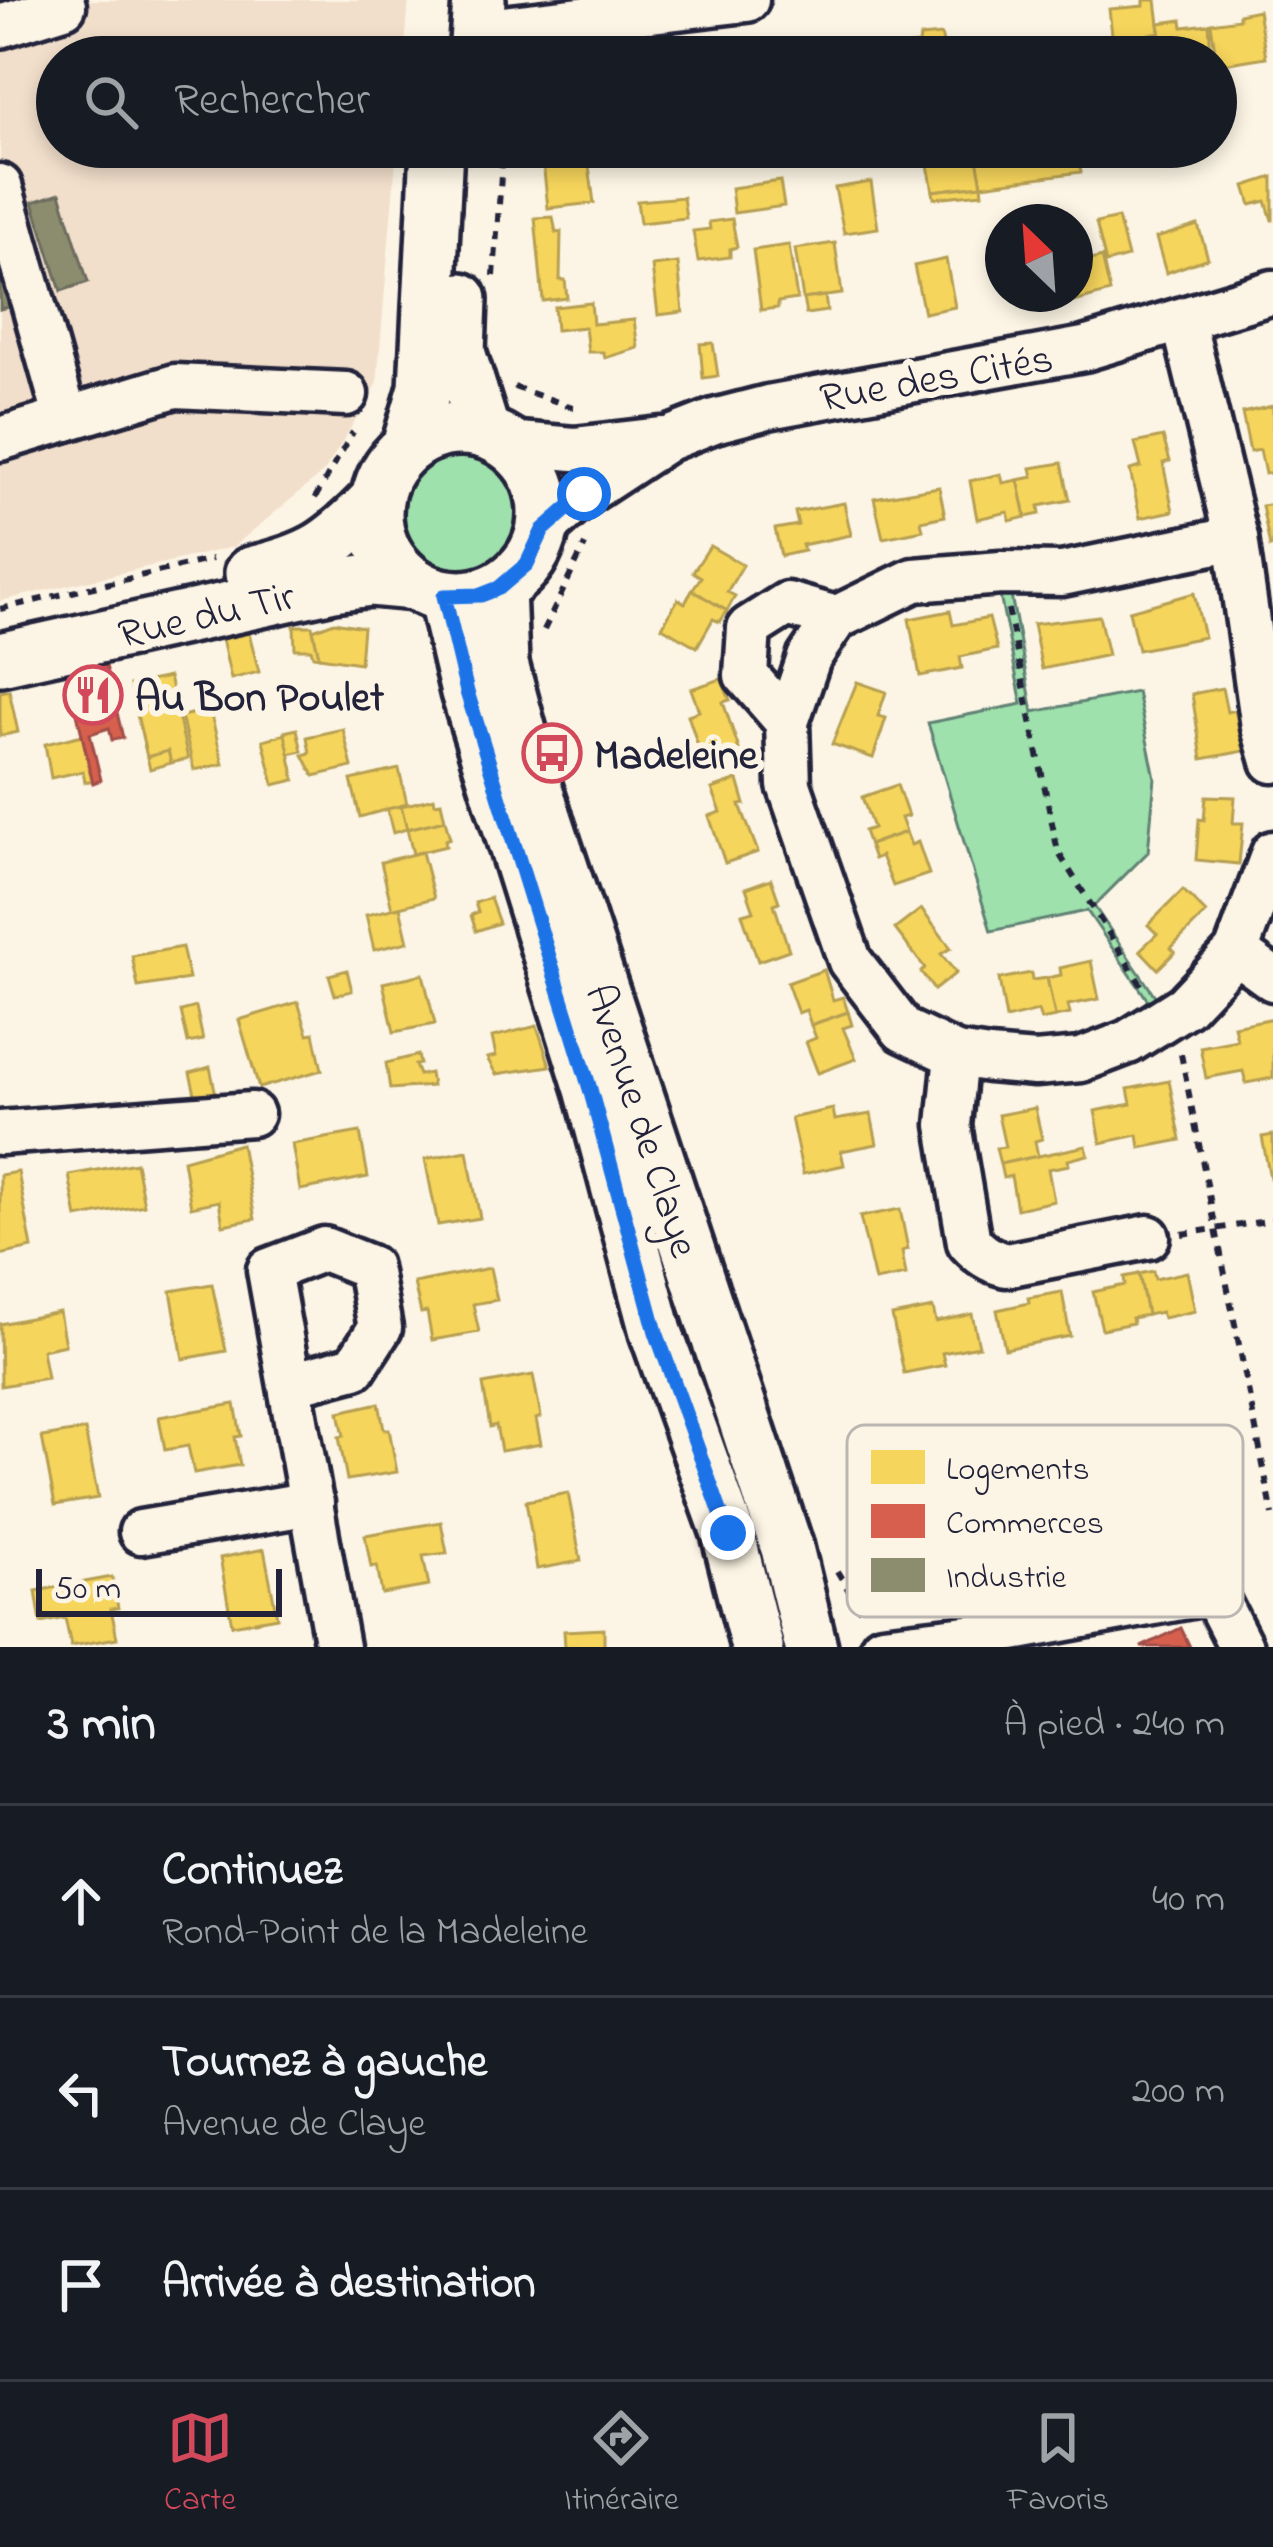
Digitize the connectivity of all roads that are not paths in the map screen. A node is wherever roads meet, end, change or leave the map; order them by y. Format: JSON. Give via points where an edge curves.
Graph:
{"nodes":[{"id":1,"x":747,"y":0,"type":"edge"},
{"id":2,"x":64,"y":6,"type":"dead end"},
{"id":3,"x":0,"y":26,"type":"edge"},
{"id":4,"x":463,"y":29,"type":"edge"},
{"id":5,"x":435,"y":168,"type":"edge"},
{"id":6,"x":467,"y":168,"type":"edge"},
{"id":7,"x":0,"y":186,"type":"edge"},
{"id":8,"x":1273,"y":292,"type":"edge"},
{"id":9,"x":1183,"y":320,"type":"junction"},
{"id":10,"x":346,"y":394,"type":"dead end"},
{"id":11,"x":66,"y":419,"type":"junction"},
{"id":12,"x":496,"y":437,"type":"junction"},
{"id":13,"x":0,"y":439,"type":"edge"},
{"id":14,"x":668,"y":439,"type":"junction"},
{"id":15,"x":408,"y":446,"type":"junction"},
{"id":16,"x":376,"y":500,"type":"junction"},
{"id":17,"x":543,"y":530,"type":"junction"},
{"id":18,"x":1236,"y":538,"type":"junction"},
{"id":19,"x":499,"y":588,"type":"junction"},
{"id":20,"x":429,"y":590,"type":"junction"},
{"id":21,"x":836,"y":618,"type":"junction"},
{"id":22,"x":0,"y":631,"type":"edge"},
{"id":23,"x":0,"y":659,"type":"edge"},
{"id":24,"x":787,"y":722,"type":"junction"},
{"id":25,"x":1273,"y":761,"type":"edge"},
{"id":26,"x":1273,"y":853,"type":"edge"},
{"id":27,"x":1236,"y":952,"type":"junction"},
{"id":28,"x":1273,"y":979,"type":"edge"},
{"id":29,"x":956,"y":1055,"type":"junction"},
{"id":30,"x":252,"y":1114,"type":"dead end"},
{"id":31,"x":0,"y":1133,"type":"edge"},
{"id":32,"x":1148,"y":1237,"type":"road end"},
{"id":33,"x":656,"y":1332,"type":"junction"},
{"id":34,"x":291,"y":1384,"type":"dead end"},
{"id":35,"x":312,"y":1503,"type":"junction"},
{"id":36,"x":141,"y":1532,"type":"dead end"},
{"id":37,"x":1094,"y":1617,"type":"edge"},
{"id":38,"x":1226,"y":1617,"type":"edge"},
{"id":39,"x":979,"y":1641,"type":"edge"},
{"id":40,"x":337,"y":1647,"type":"edge"},
{"id":41,"x":757,"y":1647,"type":"edge"},
{"id":42,"x":783,"y":1647,"type":"edge"},
{"id":43,"x":811,"y":1647,"type":"edge"},
{"id":44,"x":882,"y":1647,"type":"edge"},
{"id":45,"x":1241,"y":1647,"type":"edge"}],
"edges":[{"from":1,"to":4,"type":"street"},
{"from":2,"to":3,"type":"street"},
{"from":5,"to":15,"type":"main road","via":[[425,388]]},
{"from":6,"to":12,"type":"main road","via":[[459,352]]},
{"from":7,"to":11,"type":"street"},
{"from":8,"to":9,"type":"street","name":"Rue des Cités"},
{"from":9,"to":14,"type":"street","name":"Rue des Cités","via":[[1084,349],[768,407]]},
{"from":9,"to":18,"type":"street"},
{"from":10,"to":11,"type":"street","via":[[175,386]]},
{"from":11,"to":13,"type":"street"},
{"from":12,"to":14,"type":"street","name":"Rue des Cités","via":[[574,449]]},
{"from":12,"to":15,"type":"main road","via":[[458,428]]},
{"from":12,"to":17,"type":"main road","via":[[531,466],[543,497]]},
{"from":14,"to":17,"type":"street","name":"Rue des Cités"},
{"from":15,"to":16,"type":"main road"},
{"from":16,"to":20,"type":"main road","via":[[391,562]]},
{"from":16,"to":22,"type":"main road","name":"Rue du Tir","via":[[298,562]]},
{"from":17,"to":19,"type":"main road","via":[[527,564]]},
{"from":18,"to":21,"type":"street","via":[[1063,574],[914,580]]},
{"from":18,"to":25,"type":"street"},
{"from":19,"to":20,"type":"main road","via":[[481,595]]},
{"from":19,"to":43,"type":"main road","name":"Avenue de Claye","via":[[502,664],[534,783],[781,1529]]},
{"from":20,"to":23,"type":"main road","name":"Rue du Tir","via":[[371,580],[333,585]]},
{"from":20,"to":33,"type":"main road","name":"Avenue de Claye","via":[[590,1089]]},
{"from":21,"to":24,"type":"street","via":[[809,658]]},
{"from":21,"to":24,"type":"street","via":[[787,604],[749,628],[746,675]]},
{"from":24,"to":29,"type":"street","via":[[789,784],[850,962],[903,1030]]},
{"from":26,"to":27,"type":"street"},
{"from":27,"to":28,"type":"street"},
{"from":27,"to":29,"type":"street","via":[[1165,1020],[1081,1060]]},
{"from":29,"to":32,"type":"street","via":[[949,1125],[976,1250],[1006,1265]]},
{"from":30,"to":31,"type":"street"},
{"from":33,"to":41,"type":"main road","name":"Avenue de Claye","via":[[728,1533]]},
{"from":33,"to":42,"type":"street","via":[[714,1427]]},
{"from":34,"to":35,"type":"street"},
{"from":35,"to":36,"type":"street"},
{"from":35,"to":40,"type":"street"},
{"from":37,"to":39,"type":"street"},
{"from":38,"to":45,"type":"street"},
{"from":39,"to":44,"type":"street"}]}
